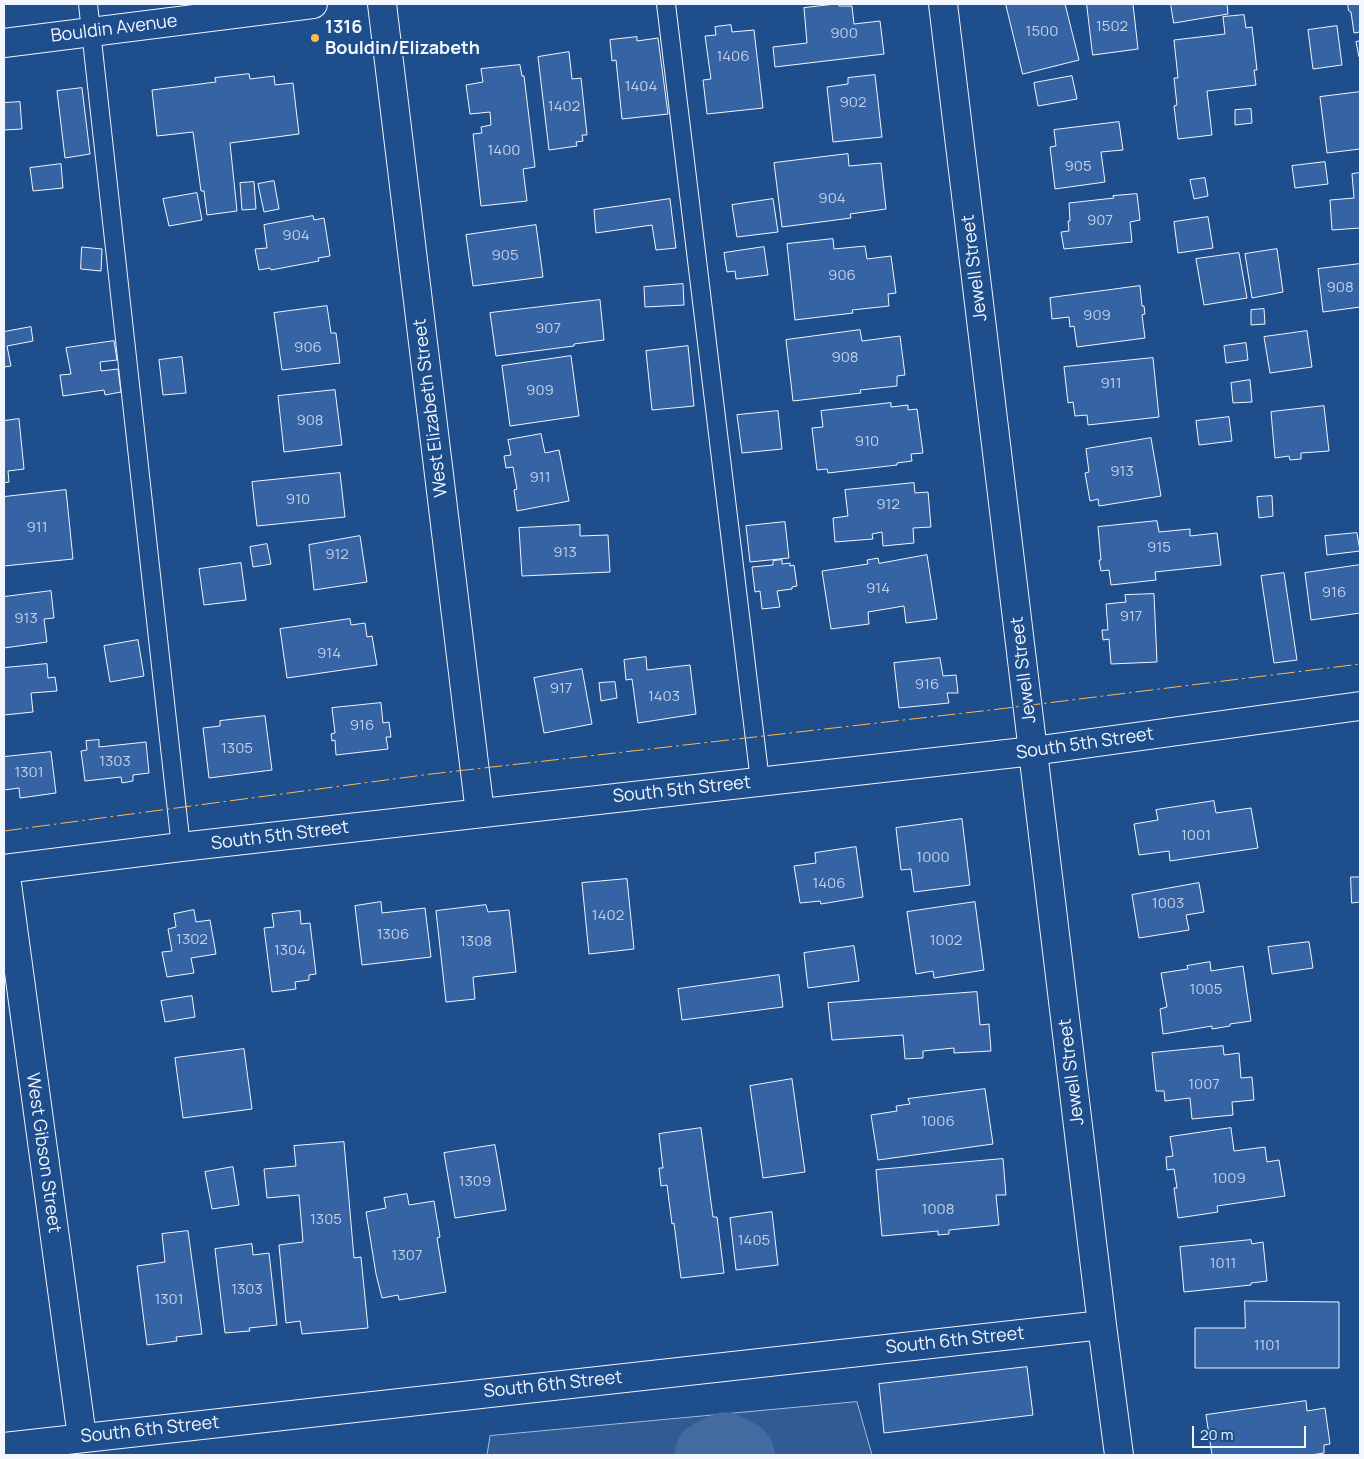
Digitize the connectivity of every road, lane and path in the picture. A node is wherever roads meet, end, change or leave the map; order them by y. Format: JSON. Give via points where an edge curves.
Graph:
{"nodes":[{"id":1,"x":88,"y":4,"type":"edge"},
{"id":2,"x":313,"y":4,"type":"edge"},
{"id":3,"x":382,"y":4,"type":"edge"},
{"id":4,"x":666,"y":4,"type":"edge"},
{"id":5,"x":943,"y":4,"type":"edge"},
{"id":6,"x":91,"y":32,"type":"junction"},
{"id":7,"x":4,"y":43,"type":"edge"},
{"id":8,"x":1360,"y":706,"type":"edge"},
{"id":9,"x":1033,"y":751,"type":"junction"},
{"id":10,"x":760,"y":781,"type":"junction"},
{"id":11,"x":480,"y":813,"type":"junction"},
{"id":12,"x":181,"y":847,"type":"junction"},
{"id":13,"x":4,"y":869,"type":"edge"},
{"id":14,"x":1102,"y":1325,"type":"junction"},
{"id":15,"x":82,"y":1437,"type":"junction"},
{"id":16,"x":4,"y":1447,"type":"edge"},
{"id":17,"x":1119,"y":1455,"type":"edge"}],
"edges":[{"from":1,"to":6,"type":"lane"},
{"from":2,"to":6,"type":"street","name":"Bouldin Avenue"},
{"from":3,"to":11,"type":"street","name":"West Elizabeth Street"},
{"from":4,"to":10,"type":"lane"},
{"from":5,"to":9,"type":"street","name":"Jewell Street"},
{"from":6,"to":7,"type":"street","name":"Bouldin Avenue"},
{"from":6,"to":12,"type":"lane"},
{"from":8,"to":9,"type":"street","name":"South 5th Street"},
{"from":9,"to":10,"type":"street","name":"South 5th Street"},
{"from":9,"to":14,"type":"street","name":"Jewell Street"},
{"from":10,"to":11,"type":"street","name":"South 5th Street"},
{"from":11,"to":12,"type":"street","name":"South 5th Street"},
{"from":12,"to":13,"type":"street","name":"South 5th Street"},
{"from":13,"to":15,"type":"street","name":"West Gibson Street"},
{"from":14,"to":15,"type":"street","name":"South 6th Street"},
{"from":14,"to":17,"type":"street","name":"Jewell Street"},
{"from":15,"to":16,"type":"street","name":"South 6th Street"}]}
